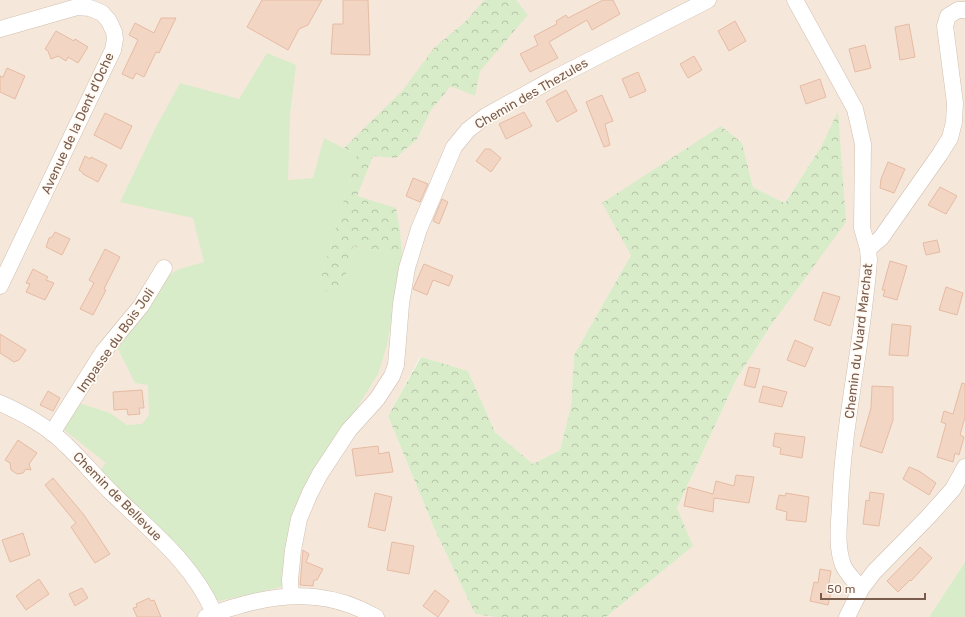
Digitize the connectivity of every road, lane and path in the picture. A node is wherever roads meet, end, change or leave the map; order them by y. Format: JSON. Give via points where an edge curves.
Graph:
{"nodes":[{"id":1,"x":708,"y":0,"type":"edge"},
{"id":2,"x":797,"y":5,"type":"edge"},
{"id":3,"x":965,"y":10,"type":"edge"},
{"id":4,"x":0,"y":29,"type":"edge"},
{"id":5,"x":868,"y":249,"type":"junction"},
{"id":6,"x":164,"y":268,"type":"dead end"},
{"id":7,"x":0,"y":286,"type":"edge"},
{"id":8,"x":0,"y":403,"type":"edge"},
{"id":9,"x":52,"y":433,"type":"junction"},
{"id":10,"x":965,"y":467,"type":"edge"},
{"id":11,"x":862,"y":589,"type":"junction"},
{"id":12,"x":291,"y":596,"type":"junction"},
{"id":13,"x":210,"y":615,"type":"edge"},
{"id":14,"x":376,"y":617,"type":"edge"},
{"id":15,"x":848,"y":617,"type":"edge"}],
"edges":[{"from":1,"to":12,"type":"street","name":"Chemin des Thezules","via":[[486,116],[468,130],[454,147],[419,229],[407,268],[396,365],[377,399],[349,430],[310,493],[299,519],[293,550]]},
{"from":2,"to":5,"type":"street","name":"Chemin du Vuard Marchat","via":[[855,109],[863,144],[862,228]]},
{"from":3,"to":5,"type":"street","via":[[958,10],[948,16],[945,26],[954,103],[954,122],[950,138],[881,238]]},
{"from":4,"to":7,"type":"street","name":"Avenue de la Dent d'Oche","via":[[77,7],[90,8],[102,13],[109,21],[115,39]]},
{"from":5,"to":11,"type":"street","name":"Chemin du Vuard Marchat","via":[[868,275],[841,480],[839,544],[844,566]]},
{"from":6,"to":9,"type":"street","name":"Impasse du Bois Joli","via":[[140,306],[94,365]]},
{"from":8,"to":9,"type":"street","name":"Chemin de Bellevue","via":[[29,417]]},
{"from":9,"to":13,"type":"street","name":"Chemin de Bellevue","via":[[168,546],[204,594]]},
{"from":10,"to":11,"type":"street","via":[[953,489],[874,572]]},
{"from":11,"to":15,"type":"street"},
{"from":12,"to":13,"type":"street","via":[[245,604]]},
{"from":12,"to":14,"type":"street","via":[[334,600]]}]}
